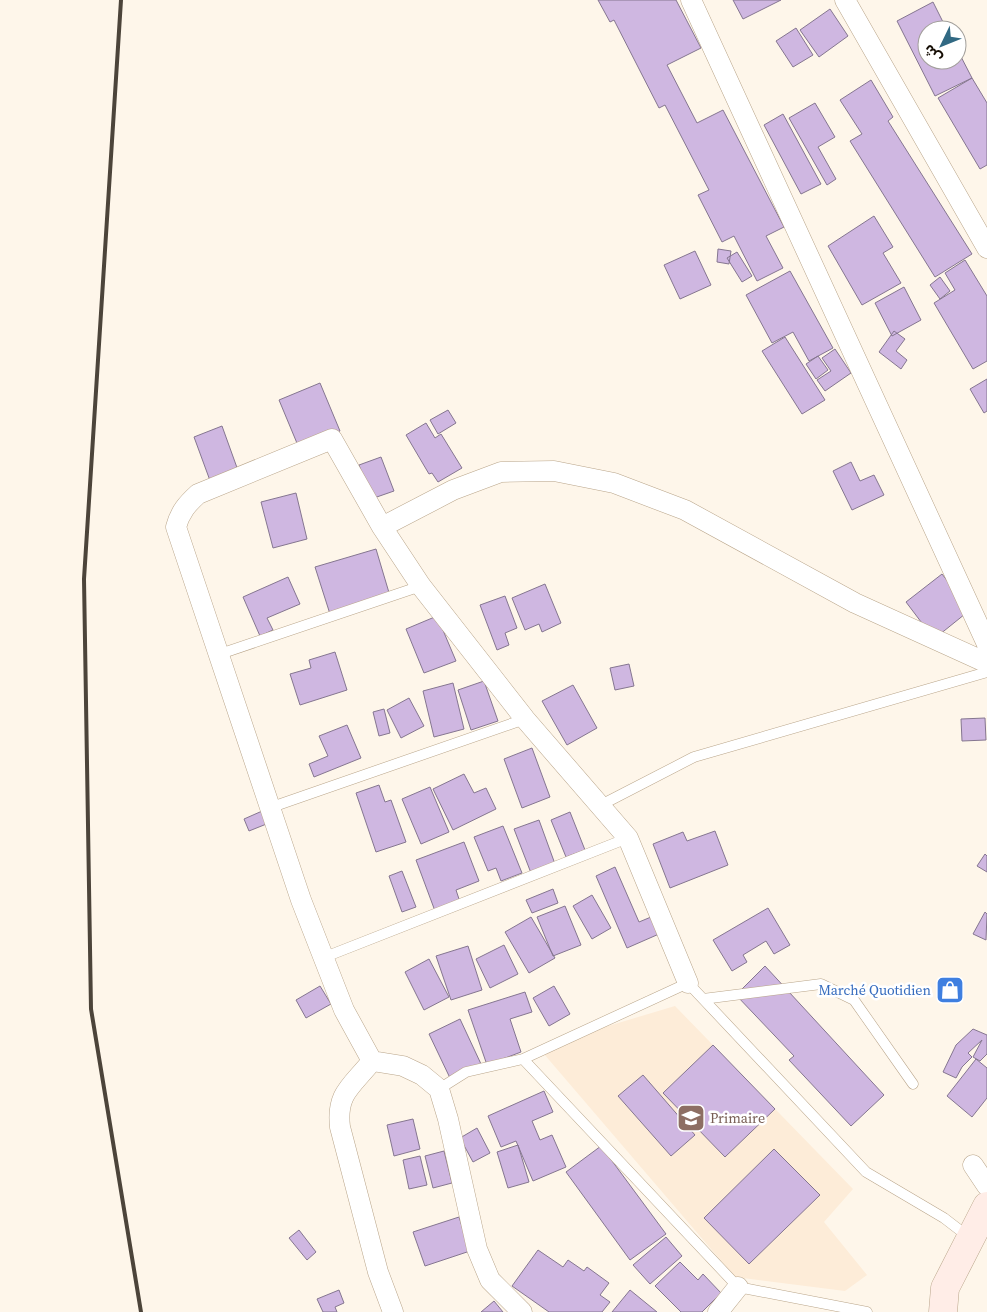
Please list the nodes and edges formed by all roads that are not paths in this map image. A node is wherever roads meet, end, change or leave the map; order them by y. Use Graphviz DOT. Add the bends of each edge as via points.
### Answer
graph roads {
  1 [pos="691,0"];
  2 [pos="845,0"];
  3 [pos="987,248"];
  4 [pos="382,527"];
  5 [pos="422,586"];
  6 [pos="982,650"];
  7 [pos="220,654"];
  8 [pos="987,672"];
  9 [pos="962,678"];
  10 [pos="525,719"];
  11 [pos="601,805"];
  12 [pos="272,807"];
  13 [pos="628,838"];
  14 [pos="325,956"];
  15 [pos="688,983"];
  16 [pos="703,999"];
  17 [pos="523,1059"];
  18 [pos="372,1061"];
  19 [pos="913,1084"];
  20 [pos="439,1089"];
  21 [pos="972,1165"];
  22 [pos="987,1186"];
  23 [pos="987,1206"];
  24 [pos="971,1238"];
  25 [pos="738,1287"];
  26 [pos="393,1312"];
  27 [pos="522,1312"];
  28 [pos="718,1312"];
  29 [pos="867,1312"];
  30 [pos="943,1312"];
  1 -- 6 [label="street"];
  2 -- 3 [label="street"];
  4 -- 5 [label="street"];
  4 -- 6 [label="street" via="453,490 501,472 554,472 614,483 686,510 855,603"];
  4 -- 7 [label="street" via="332,439 198,494 179,515 176,527"];
  5 -- 7 [label="lane"];
  5 -- 10 [label="street"];
  6 -- 9 [label="lane"];
  7 -- 12 [label="street"];
  8 -- 9 [label="lane"];
  9 -- 11 [label="lane" via="694,757"];
  10 -- 11 [label="street"];
  10 -- 12 [label="lane"];
  11 -- 13 [label="street"];
  12 -- 14 [label="street" via="301,900"];
  13 -- 14 [label="lane"];
  13 -- 15 [label="street"];
  14 -- 18 [label="street" via="344,1010"];
  15 -- 16 [label="lane"];
  15 -- 17 [label="lane"];
  16 -- 19 [label="lane" via="820,984 854,1000"];
  16 -- 24 [label="lane" via="866,1172 944,1218"];
  17 -- 20 [label="lane" via="466,1072"];
  17 -- 25 [label="lane"];
  18 -- 20 [label="street" via="403,1066 422,1075"];
  18 -- 26 [label="street" via="344,1094 338,1109 378,1272"];
  20 -- 27 [label="street" via="477,1249 490,1280"];
  21 -- 22 [label="street"];
  23 -- 24 [label="main road"];
  24 -- 30 [label="main road" via="946,1288"];
  25 -- 28 [label="street"];
  25 -- 29 [label="lane"];
}
